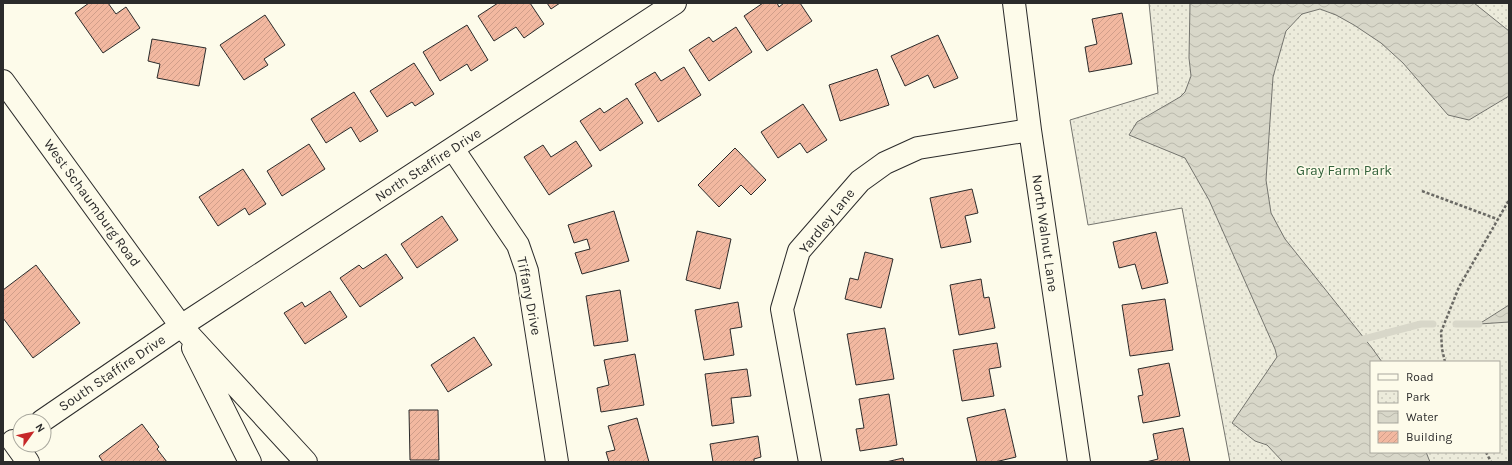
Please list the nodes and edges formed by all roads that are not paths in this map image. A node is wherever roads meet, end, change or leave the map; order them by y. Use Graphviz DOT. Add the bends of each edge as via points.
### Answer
graph roads {
  1 [pos="675,3"];
  2 [pos="1014,3"];
  3 [pos="3,81"];
  4 [pos="1030,130"];
  5 [pos="453,149"];
  6 [pos="181,326"];
  7 [pos="52,414"];
  8 [pos="21,453"];
  9 [pos="28,462"];
  10 [pos="250,462"];
  11 [pos="306,462"];
  12 [pos="557,462"];
  13 [pos="810,462"];
  14 [pos="1079,462"];
  1 -- 5 [label="street, North Staffire Drive"];
  2 -- 4 [label="street, North Walnut Lane"];
  3 -- 6 [label="street, West Schaumburg Road"];
  4 -- 13 [label="street, Yardley Lane" via="918,148 885,163 860,181 799,251 782,310"];
  4 -- 14 [label="street, North Walnut Lane"];
  5 -- 6 [label="street, North Staffire Drive"];
  5 -- 12 [label="street, Tiffany Drive" via="518,245 527,271"];
  6 -- 7 [label="street, South Staffire Drive"];
  6 -- 10 [label="street, West Schaumburg Road"];
  6 -- 11 [label="street, West Schaumburg Road"];
  8 -- 9 [label="street"];
}
